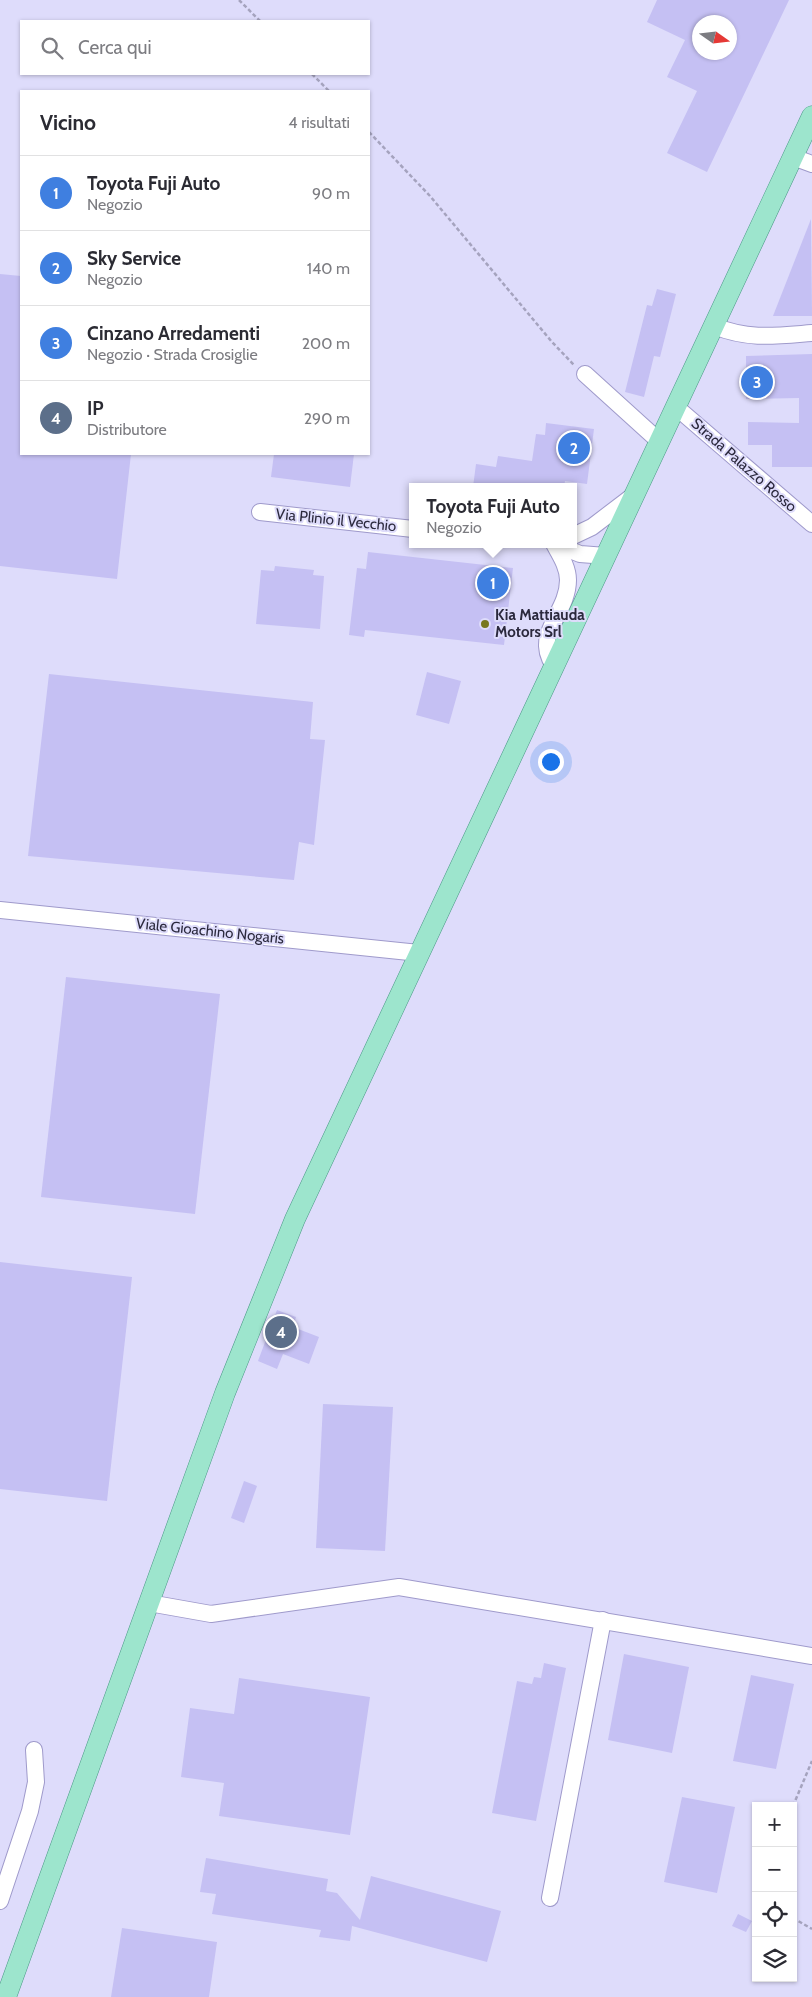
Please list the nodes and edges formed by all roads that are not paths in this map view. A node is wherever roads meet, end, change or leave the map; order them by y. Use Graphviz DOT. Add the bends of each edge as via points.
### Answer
graph roads {
  1 [pos="812,116"];
  2 [pos="793,157"];
  3 [pos="812,164"];
  4 [pos="714,326"];
  5 [pos="812,333"];
  6 [pos="585,374"];
  7 [pos="676,406"];
  8 [pos="660,442"];
  9 [pos="634,495"];
  10 [pos="260,512"];
  11 [pos="812,524"];
  12 [pos="409,528"];
  13 [pos="577,534"];
  14 [pos="577,543"];
  15 [pos="556,548"];
  16 [pos="564,548"];
  17 [pos="606,556"];
  18 [pos="554,666"];
  19 [pos="0,910"];
  20 [pos="419,952"];
  21 [pos="149,1603"];
  22 [pos="603,1620"];
  23 [pos="812,1656"];
  24 [pos="34,1750"];
  25 [pos="550,1898"];
  26 [pos="0,1901"];
  27 [pos="6,1997"];
  1 -- 2 [label="main road"];
  2 -- 3 [label="street"];
  2 -- 4 [label="main road"];
  4 -- 5 [label="street" via="735,334 762,338"];
  4 -- 7 [label="main road"];
  6 -- 8 [label="street"];
  7 -- 8 [label="main road"];
  7 -- 11 [label="street, Strada Palazzo Rosso"];
  8 -- 9 [label="main road"];
  9 -- 13 [label="street" via="592,527"];
  9 -- 17 [label="main road"];
  10 -- 12 [label="street, Via Plinio il Vecchio"];
  14 -- 17 [label="street" via="588,544"];
  15 -- 18 [label="street" via="568,579 560,610 546,641 546,652"];
  16 -- 17 [label="street" via="580,554"];
  17 -- 18 [label="main road"];
  18 -- 20 [label="main road"];
  19 -- 20 [label="street, Viale Gioachino Nogaris"];
  20 -- 21 [label="main road" via="292,1227 225,1393"];
  21 -- 22 [label="street" via="211,1614 399,1587"];
  21 -- 27 [label="main road"];
  22 -- 23 [label="street"];
  22 -- 25 [label="street"];
  24 -- 26 [label="street" via="36,1782 30,1811"];
}
